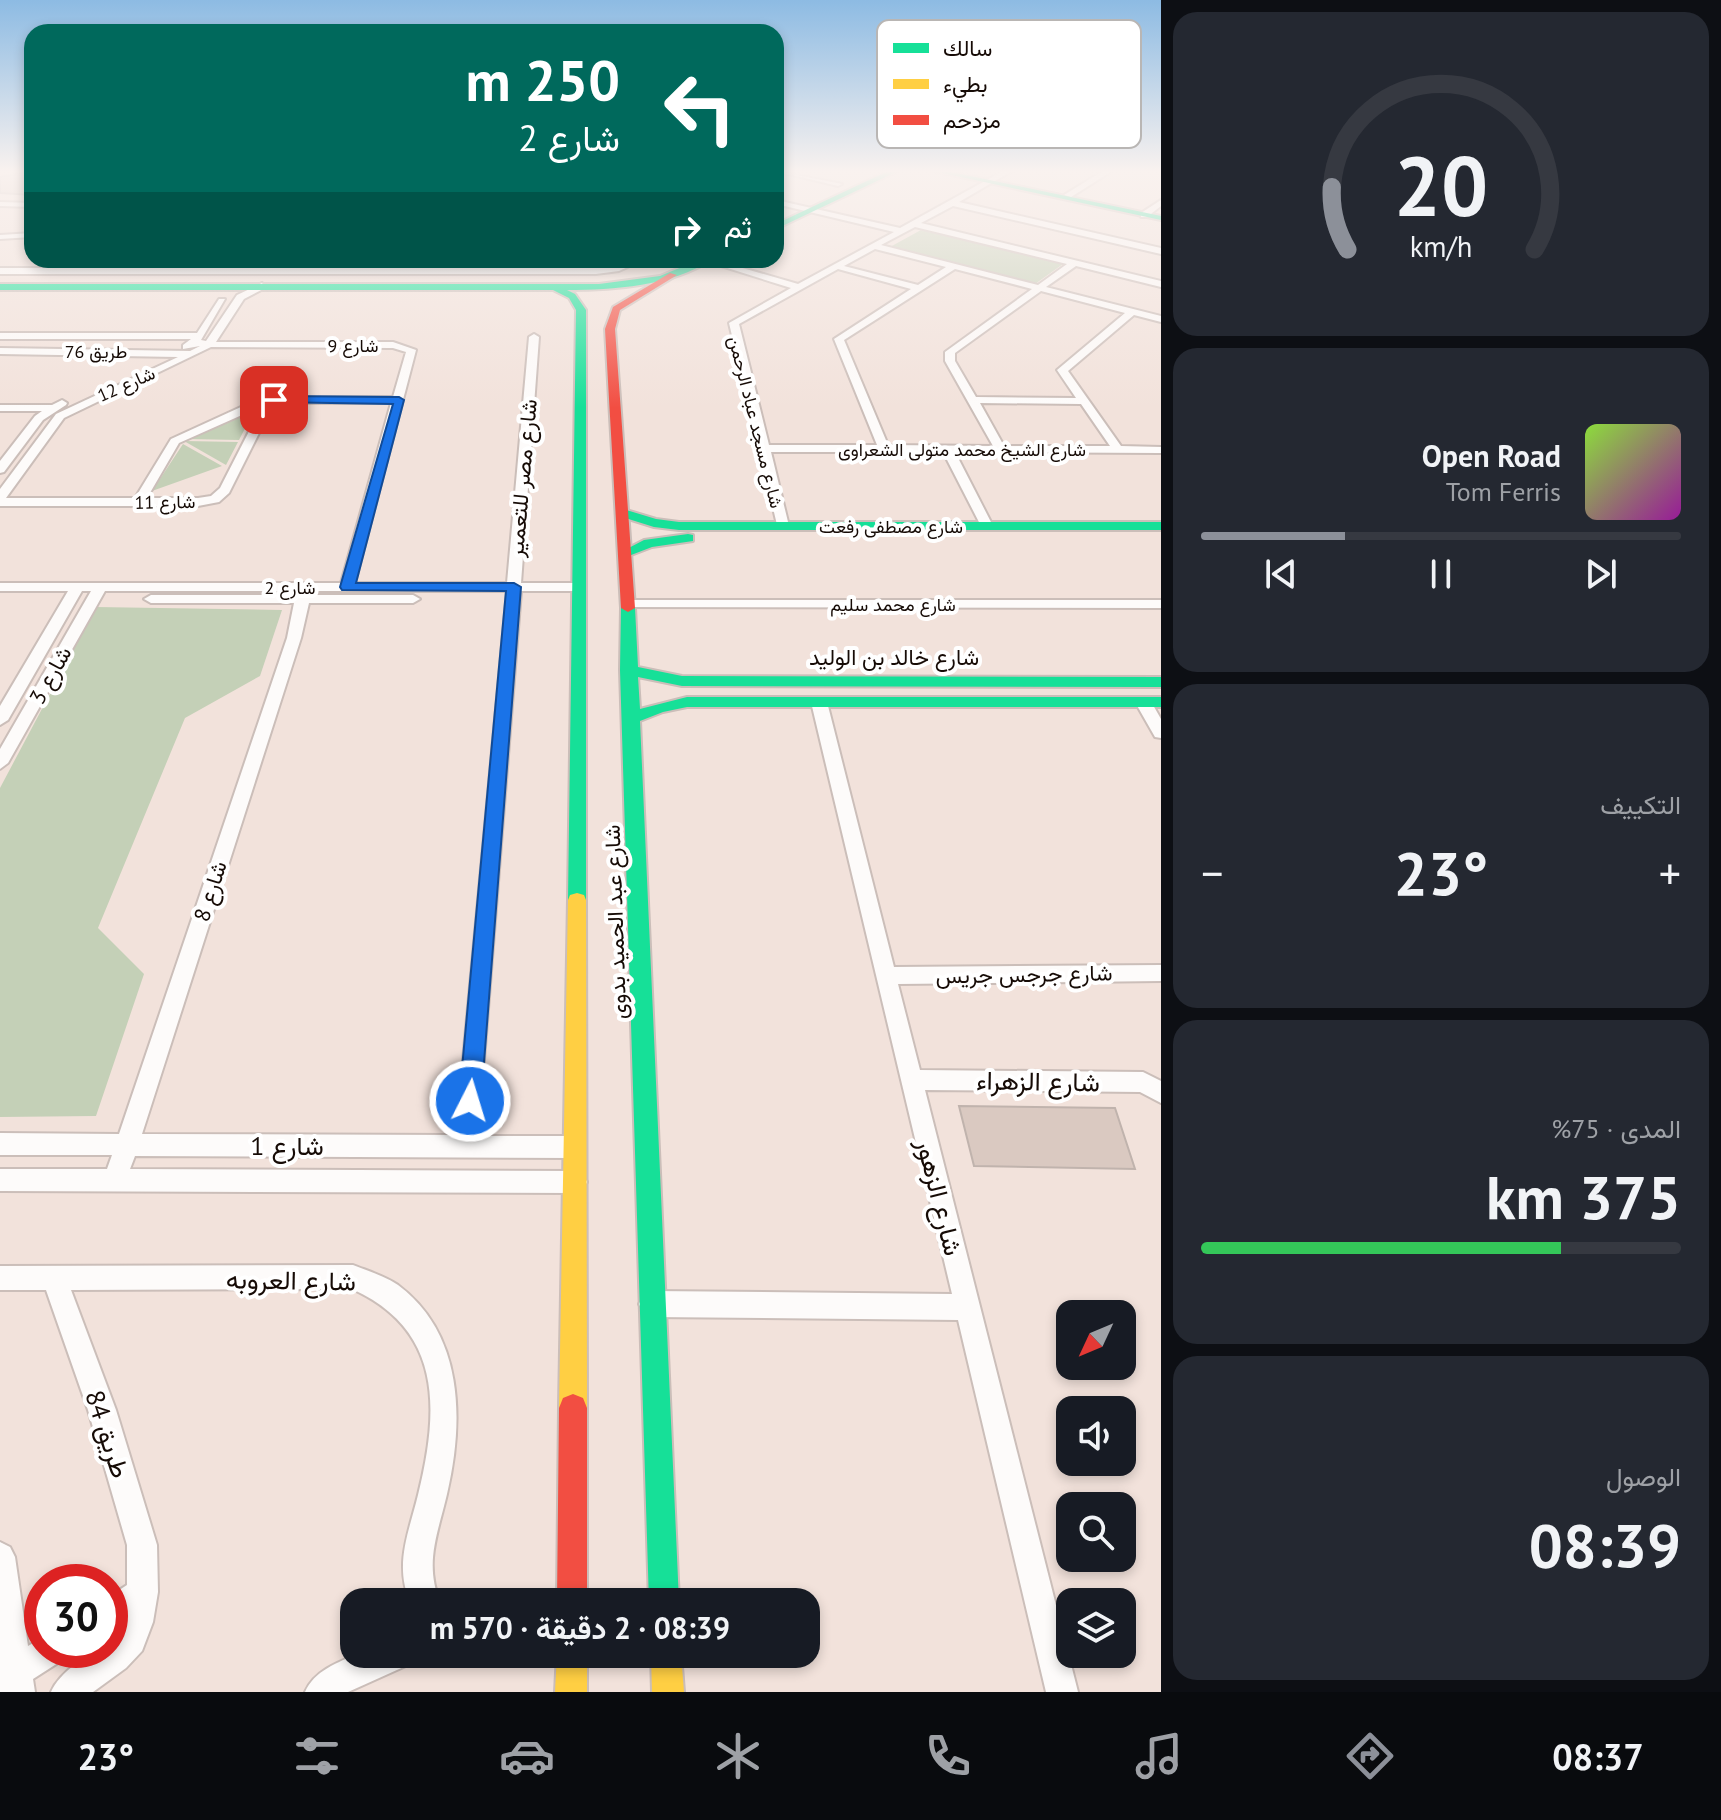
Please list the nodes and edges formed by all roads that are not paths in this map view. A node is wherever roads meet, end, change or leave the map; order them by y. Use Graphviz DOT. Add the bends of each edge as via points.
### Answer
graph roads {
  1 [pos="866,250"];
  2 [pos="890,250"];
  3 [pos="1020,250"];
  4 [pos="1074,263"];
  5 [pos="835,266"];
  6 [pos="954,266"];
  7 [pos="94,268"];
  8 [pos="171,268"];
  9 [pos="338,268"];
  10 [pos="346,268"];
  11 [pos="613,268"];
  12 [pos="673,268"];
  13 [pos="733,268"];
  14 [pos="0,271"];
  15 [pos="339,275"];
  16 [pos="0,280"];
  17 [pos="1161,284"];
  18 [pos="219,286"];
  19 [pos="262,286"];
  20 [pos="0,287"];
  21 [pos="555,287"];
  22 [pos="797,287"];
  23 [pos="918,288"];
  24 [pos="1039,288"];
  25 [pos="579,304"];
  26 [pos="616,309"];
  27 [pos="1132,312"];
  28 [pos="1161,319"];
  29 [pos="0,336"];
  30 [pos="534,337"];
  31 [pos="198,345"];
  32 [pos="0,351"];
  33 [pos="152,357"];
  34 [pos="270,400"];
  35 [pos="399,400"];
  36 [pos="972,400"];
  37 [pos="1083,401"];
  38 [pos="0,408"];
  39 [pos="56,412"];
  40 [pos="0,416"];
  41 [pos="41,416"];
  42 [pos="763,448"];
  43 [pos="884,449"];
  44 [pos="948,450"];
  45 [pos="1001,450"];
  46 [pos="1118,450"];
  47 [pos="1161,450"];
  48 [pos="0,469"];
  49 [pos="0,500"];
  50 [pos="139,502"];
  51 [pos="623,513"];
  52 [pos="783,526"];
  53 [pos="987,526"];
  54 [pos="1161,526"];
  55 [pos="669,532"];
  56 [pos="1161,537"];
  57 [pos="626,553"];
  58 [pos="0,587"];
  59 [pos="347,587"];
  60 [pos="73,593"];
  61 [pos="96,593"];
  62 [pos="513,593"];
  63 [pos="579,593"];
  64 [pos="303,594"];
  65 [pos="0,599"];
  66 [pos="626,604"];
  67 [pos="1161,604"];
  68 [pos="628,670"];
  69 [pos="669,679"];
  70 [pos="1161,682"];
  71 [pos="819,702"];
  72 [pos="1152,702"];
  73 [pos="674,704"];
  74 [pos="630,719"];
  75 [pos="0,720"];
  76 [pos="1161,733"];
  77 [pos="0,763"];
  78 [pos="1161,973"];
  79 [pos="886,976"];
  80 [pos="912,1080"];
  81 [pos="1161,1093"];
  82 [pos="0,1144"];
  83 [pos="125,1145"];
  84 [pos="466,1145"];
  85 [pos="575,1147"];
  86 [pos="0,1180"];
  87 [pos="115,1180"];
  88 [pos="575,1182"];
  89 [pos="0,1278"];
  90 [pos="54,1279"];
  91 [pos="652,1304"];
  92 [pos="968,1307"];
  93 [pos="0,1557"];
  94 [pos="419,1588"];
  95 [pos="572,1588"];
  96 [pos="663,1588"];
  97 [pos="143,1592"];
  98 [pos="128,1602"];
  99 [pos="28,1668"];
  100 [pos="362,1668"];
  101 [pos="572,1668"];
  102 [pos="667,1668"];
  103 [pos="11,1682"];
  104 [pos="67,1692"];
  105 [pos="321,1692"];
  106 [pos="571,1692"];
  107 [pos="668,1692"];
  108 [pos="1062,1692"];
  1 -- 5 [label="street, شارع مسجد عباد الرحمن"];
  2 -- 6 [label="street"];
  3 -- 4 [label="street"];
  4 -- 17 [label="street"];
  4 -- 24 [label="street"];
  5 -- 22 [label="street, شارع مسجد عباد الرحمن"];
  5 -- 23 [label="street"];
  6 -- 23 [label="street"];
  6 -- 24 [label="street"];
  7 -- 14 [label="street"];
  8 -- 15 [label="street"];
  9 -- 15 [label="street"];
  10 -- 15 [label="street"];
  11 -- 15 [label="street"];
  12 -- 15 [label="main road" via="612,277"];
  12 -- 21 [label="main road" via="627,285"];
  12 -- 26 [label="main road"];
  13 -- 22 [label="street"];
  15 -- 16 [label="main road"];
  18 -- 19 [label="main road"];
  18 -- 20 [label="main road"];
  18 -- 31 [label="street, شارع 12" via="225,294"];
  19 -- 21 [label="main road"];
  19 -- 31 [label="street, شارع 12" via="239,296"];
  21 -- 25 [label="main road"];
  22 -- 42 [label="street, شارع مسجد عباد الرحمن" via="733,326"];
  23 -- 43 [label="street" via="838,341"];
  24 -- 27 [label="street"];
  24 -- 36 [label="street" via="950,352"];
  25 -- 26 [label="main road" via="597,300"];
  25 -- 63 [label="main road, شارع عبد الحميد بدوى"];
  26 -- 51 [label="main road, شارع عبد الحميد بدوى" via="610,329"];
  27 -- 28 [label="street"];
  27 -- 37 [label="street" via="1063,368"];
  29 -- 31 [label="street"];
  30 -- 62 [label="street, شارع مصر للتعمير"];
  31 -- 33 [label="street, شارع 12"];
  31 -- 35 [label="street, شارع 9" via="403,346 412,354"];
  31 -- 39 [label="street, شارع 12"];
  32 -- 33 [label="street, طريق 76"];
  33 -- 39 [label="street, شارع 12"];
  34 -- 35 [label="street"];
  34 -- 50 [label="street" via="175,441"];
  34 -- 50 [label="street, شارع 11" via="221,495 202,502"];
  35 -- 59 [label="street, شارع 9"];
  36 -- 37 [label="street"];
  36 -- 45 [label="street"];
  37 -- 46 [label="street"];
  38 -- 39 [label="street"];
  39 -- 41 [label="street"];
  39 -- 49 [label="street, شارع 12"];
  40 -- 41 [label="street"];
  41 -- 48 [label="street"];
  42 -- 43 [label="street, شارع الشيخ محمد متولى الشعراوى"];
  42 -- 52 [label="street, شارع مسجد عباد الرحمن"];
  43 -- 44 [label="street, شارع الشيخ محمد متولى الشعراوى"];
  44 -- 45 [label="street, شارع الشيخ محمد متولى الشعراوى"];
  44 -- 53 [label="street"];
  45 -- 46 [label="street, شارع الشيخ محمد متولى الشعراوى"];
  46 -- 47 [label="street, شارع الشيخ محمد متولى الشعراوى"];
  49 -- 50 [label="street, شارع 11"];
  51 -- 55 [label="main road, شارع مصطفى رفعت"];
  51 -- 57 [label="main road, شارع عبد الحميد بدوى"];
  52 -- 53 [label="main road, شارع مصطفى رفعت"];
  52 -- 55 [label="main road, شارع مصطفى رفعت"];
  53 -- 54 [label="main road, شارع مصطفى رفعت"];
  55 -- 56 [label="main road, شارع مصطفى رفعت"];
  55 -- 57 [label="main road, شارع مصطفى رفعت"];
  57 -- 66 [label="main road, شارع عبد الحميد بدوى"];
  58 -- 60 [label="street, شارع 2"];
  59 -- 62 [label="street, شارع 2"];
  59 -- 64 [label="street, شارع 2"];
  60 -- 61 [label="street, شارع 2"];
  60 -- 65 [label="street, شارع 2"];
  60 -- 75 [label="street, شارع 3"];
  61 -- 64 [label="street, شارع 2"];
  61 -- 77 [label="street, شارع 3"];
  62 -- 63 [label="street, شارع 2"];
  62 -- 64 [label="street, شارع 2"];
  62 -- 84 [label="street, شارع مصر للتعمير"];
  63 -- 85 [label="main road, شارع عبد الحميد بدوى"];
  64 -- 83 [label="street, شارع 8" via="294,638"];
  66 -- 67 [label="street, شارع محمد سليم"];
  66 -- 68 [label="main road, شارع عبد الحميد بدوى"];
  68 -- 69 [label="main road, شارع خالد بن الوليد"];
  68 -- 74 [label="main road, شارع عبد الحميد بدوى"];
  69 -- 70 [label="main road, شارع خالد بن الوليد"];
  69 -- 73 [label="main road"];
  71 -- 72 [label="main road, شارع خالد بن الوليد"];
  71 -- 73 [label="main road, شارع خالد بن الوليد"];
  71 -- 79 [label="street, شارع الزهور"];
  72 -- 76 [label="street"];
  73 -- 74 [label="main road, شارع خالد بن الوليد"];
  74 -- 91 [label="main road, شارع عبد الحميد بدوى"];
  78 -- 79 [label="street, شارع جرجس جريس"];
  79 -- 80 [label="street, شارع الزهور"];
  80 -- 81 [label="street, شارع الزهراء" via="1143,1082"];
  80 -- 92 [label="street, شارع الزهور"];
  82 -- 83 [label="street, شارع 1"];
  83 -- 84 [label="street, شارع 1"];
  83 -- 87 [label="street, شارع 8"];
  84 -- 85 [label="street, شارع 1"];
  85 -- 88 [label="main road, شارع عبد الحميد بدوى"];
  86 -- 87 [label="street, شارع 1"];
  87 -- 88 [label="street, شارع 1"];
  88 -- 95 [label="main road, شارع عبد الحميد بدوى"];
  89 -- 90 [label="street, شارع العروبه"];
  90 -- 94 [label="street, شارع العروبه" via="353,1277 398,1297 429,1337 442,1393 440,1462 414,1564"];
  90 -- 97 [label="street, طريق 84" via="131,1505 142,1545"];
  91 -- 92 [label="street"];
  91 -- 96 [label="main road, شارع عبد الحميد بدوى"];
  92 -- 108 [label="street, شارع الزهور"];
  93 -- 103 [label="street"];
  97 -- 98 [label="street"];
  97 -- 104 [label="street, طريق 84" via="131,1640"];
  99 -- 103 [label="street"];
  100 -- 105 [label="street"];
  101 -- 106 [label="main road"];
  102 -- 107 [label="main road"];
}
